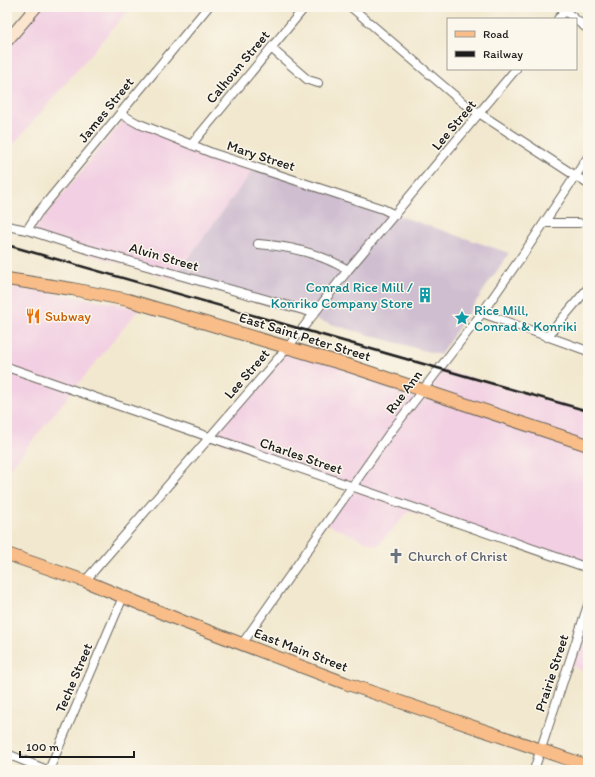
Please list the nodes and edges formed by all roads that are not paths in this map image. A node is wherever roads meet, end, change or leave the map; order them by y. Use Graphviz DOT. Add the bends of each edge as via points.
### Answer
graph roads {
  1 [pos="36,7"];
  2 [pos="208,7"];
  3 [pos="305,7"];
  4 [pos="351,7"];
  5 [pos="564,8"];
  6 [pos="559,18"];
  7 [pos="575,18"];
  8 [pos="577,20"];
  9 [pos="588,29"];
  10 [pos="7,41"];
  11 [pos="271,48"];
  12 [pos="515,70"];
  13 [pos="318,83"];
  14 [pos="121,114"];
  15 [pos="479,114"];
  16 [pos="192,144"];
  17 [pos="588,157"];
  18 [pos="576,174"];
  19 [pos="588,184"];
  20 [pos="395,215"];
  21 [pos="544,223"];
  22 [pos="579,224"];
  23 [pos="7,226"];
  24 [pos="27,230"];
  25 [pos="258,244"];
  26 [pos="348,270"];
  27 [pos="7,279"];
  28 [pos="588,288"];
  29 [pos="314,313"];
  30 [pos="482,313"];
  31 [pos="547,337"];
  32 [pos="288,347"];
  33 [pos="588,351"];
  34 [pos="7,367"];
  35 [pos="422,388"];
  36 [pos="209,438"];
  37 [pos="588,445"];
  38 [pos="352,487"];
  39 [pos="7,554"];
  40 [pos="588,568"];
  41 [pos="85,581"];
  42 [pos="123,597"];
  43 [pos="588,605"];
  44 [pos="242,644"];
  45 [pos="540,750"];
  46 [pos="7,754"];
  47 [pos="588,766"];
  48 [pos="48,770"];
  49 [pos="534,770"];
  1 -- 10 [label="main road"];
  2 -- 14 [label="street, James Street"];
  3 -- 11 [label="street, Calhoun Street"];
  4 -- 15 [label="street"];
  5 -- 6 [label="street"];
  5 -- 7 [label="street"];
  8 -- 9 [label="street"];
  11 -- 13 [label="street" via="308,80"];
  11 -- 16 [label="street, Calhoun Street"];
  12 -- 15 [label="street, Lee Street"];
  14 -- 16 [label="street, Mary Street" via="136,123"];
  14 -- 24 [label="street, James Street" via="38,213"];
  15 -- 18 [label="street" via="565,171"];
  15 -- 20 [label="street, Lee Street"];
  16 -- 20 [label="street, Mary Street" via="212,154"];
  17 -- 18 [label="street, Rue Ann"];
  18 -- 19 [label="street"];
  18 -- 21 [label="street, Rue Ann"];
  20 -- 26 [label="street, Lee Street"];
  21 -- 22 [label="street"];
  21 -- 30 [label="street, Rue Ann"];
  23 -- 24 [label="street, Alvin Street"];
  24 -- 29 [label="street, Alvin Street"];
  25 -- 26 [label="street" via="278,245 306,252 333,261"];
  26 -- 29 [label="street, Lee Street"];
  27 -- 32 [label="main road, East Saint Peter Street" via="128,300"];
  28 -- 31 [label="street"];
  29 -- 32 [label="street, Lee Street"];
  30 -- 31 [label="street"];
  30 -- 35 [label="street, Rue Ann"];
  31 -- 33 [label="street"];
  32 -- 35 [label="main road, East Saint Peter Street"];
  32 -- 36 [label="street, Lee Street"];
  34 -- 36 [label="street, Charles Street"];
  35 -- 37 [label="main road, East Saint Peter Street"];
  35 -- 38 [label="street, Rue Ann"];
  36 -- 38 [label="street, Charles Street"];
  36 -- 41 [label="street, Lee Street"];
  38 -- 40 [label="street, Charles Street"];
  38 -- 44 [label="street, Rue Ann"];
  39 -- 41 [label="main road, East Main Street"];
  41 -- 42 [label="main road, East Main Street"];
  42 -- 44 [label="main road, East Main Street"];
  42 -- 48 [label="street, Teche Street"];
  43 -- 45 [label="street, Prairie Street"];
  44 -- 45 [label="main road, East Main Street" via="345,683"];
  45 -- 47 [label="main road, East Main Street"];
  45 -- 49 [label="street, Prairie Street"];
  46 -- 48 [label="street"];
}
